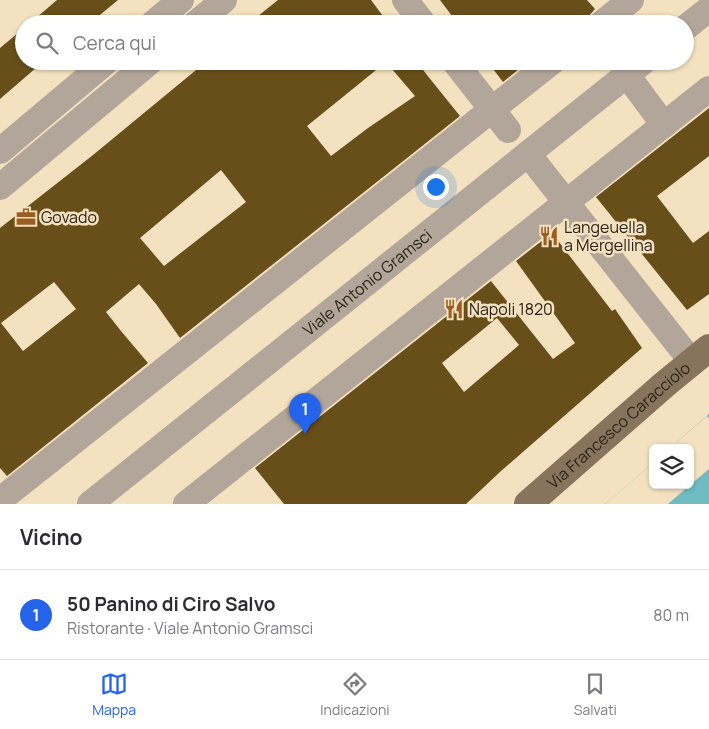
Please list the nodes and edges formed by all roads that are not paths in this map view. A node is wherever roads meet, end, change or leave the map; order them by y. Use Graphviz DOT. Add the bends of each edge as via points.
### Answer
graph roads {
  1 [pos="181,0"];
  2 [pos="224,0"];
  3 [pos="405,0"];
  4 [pos="631,0"];
  5 [pos="709,9"];
  6 [pos="163,15"];
  7 [pos="206,15"];
  8 [pos="417,15"];
  9 [pos="612,15"];
  10 [pos="694,21"];
  11 [pos="96,70"];
  12 [pos="139,70"];
  13 [pos="461,70"];
  14 [pos="542,70"];
  15 [pos="633,70"];
  16 [pos="636,70"];
  17 [pos="709,89"];
  18 [pos="492,110"];
  19 [pos="664,124"];
  20 [pos="508,130"];
  21 [pos="0,151"];
  22 [pos="528,154"];
  23 [pos="0,187"];
  24 [pos="566,202"];
  25 [pos="700,355"];
  26 [pos="0,500"];
  27 [pos="90,504"];
  28 [pos="186,504"];
  29 [pos="528,504"];
  1 -- 6 [label="street"];
  2 -- 7 [label="street"];
  3 -- 8 [label="street"];
  4 -- 9 [label="street"];
  5 -- 10 [label="street"];
  11 -- 21 [label="street"];
  12 -- 23 [label="street"];
  13 -- 18 [label="street"];
  14 -- 18 [label="street"];
  15 -- 22 [label="street, Viale Antonio Gramsci"];
  16 -- 19 [label="street"];
  17 -- 19 [label="street"];
  18 -- 20 [label="street"];
  18 -- 26 [label="street"];
  19 -- 24 [label="street"];
  22 -- 24 [label="street"];
  22 -- 27 [label="street, Viale Antonio Gramsci"];
  24 -- 25 [label="street"];
  24 -- 28 [label="street"];
  25 -- 29 [label="main road, Via Francesco Caracciolo"];
}
